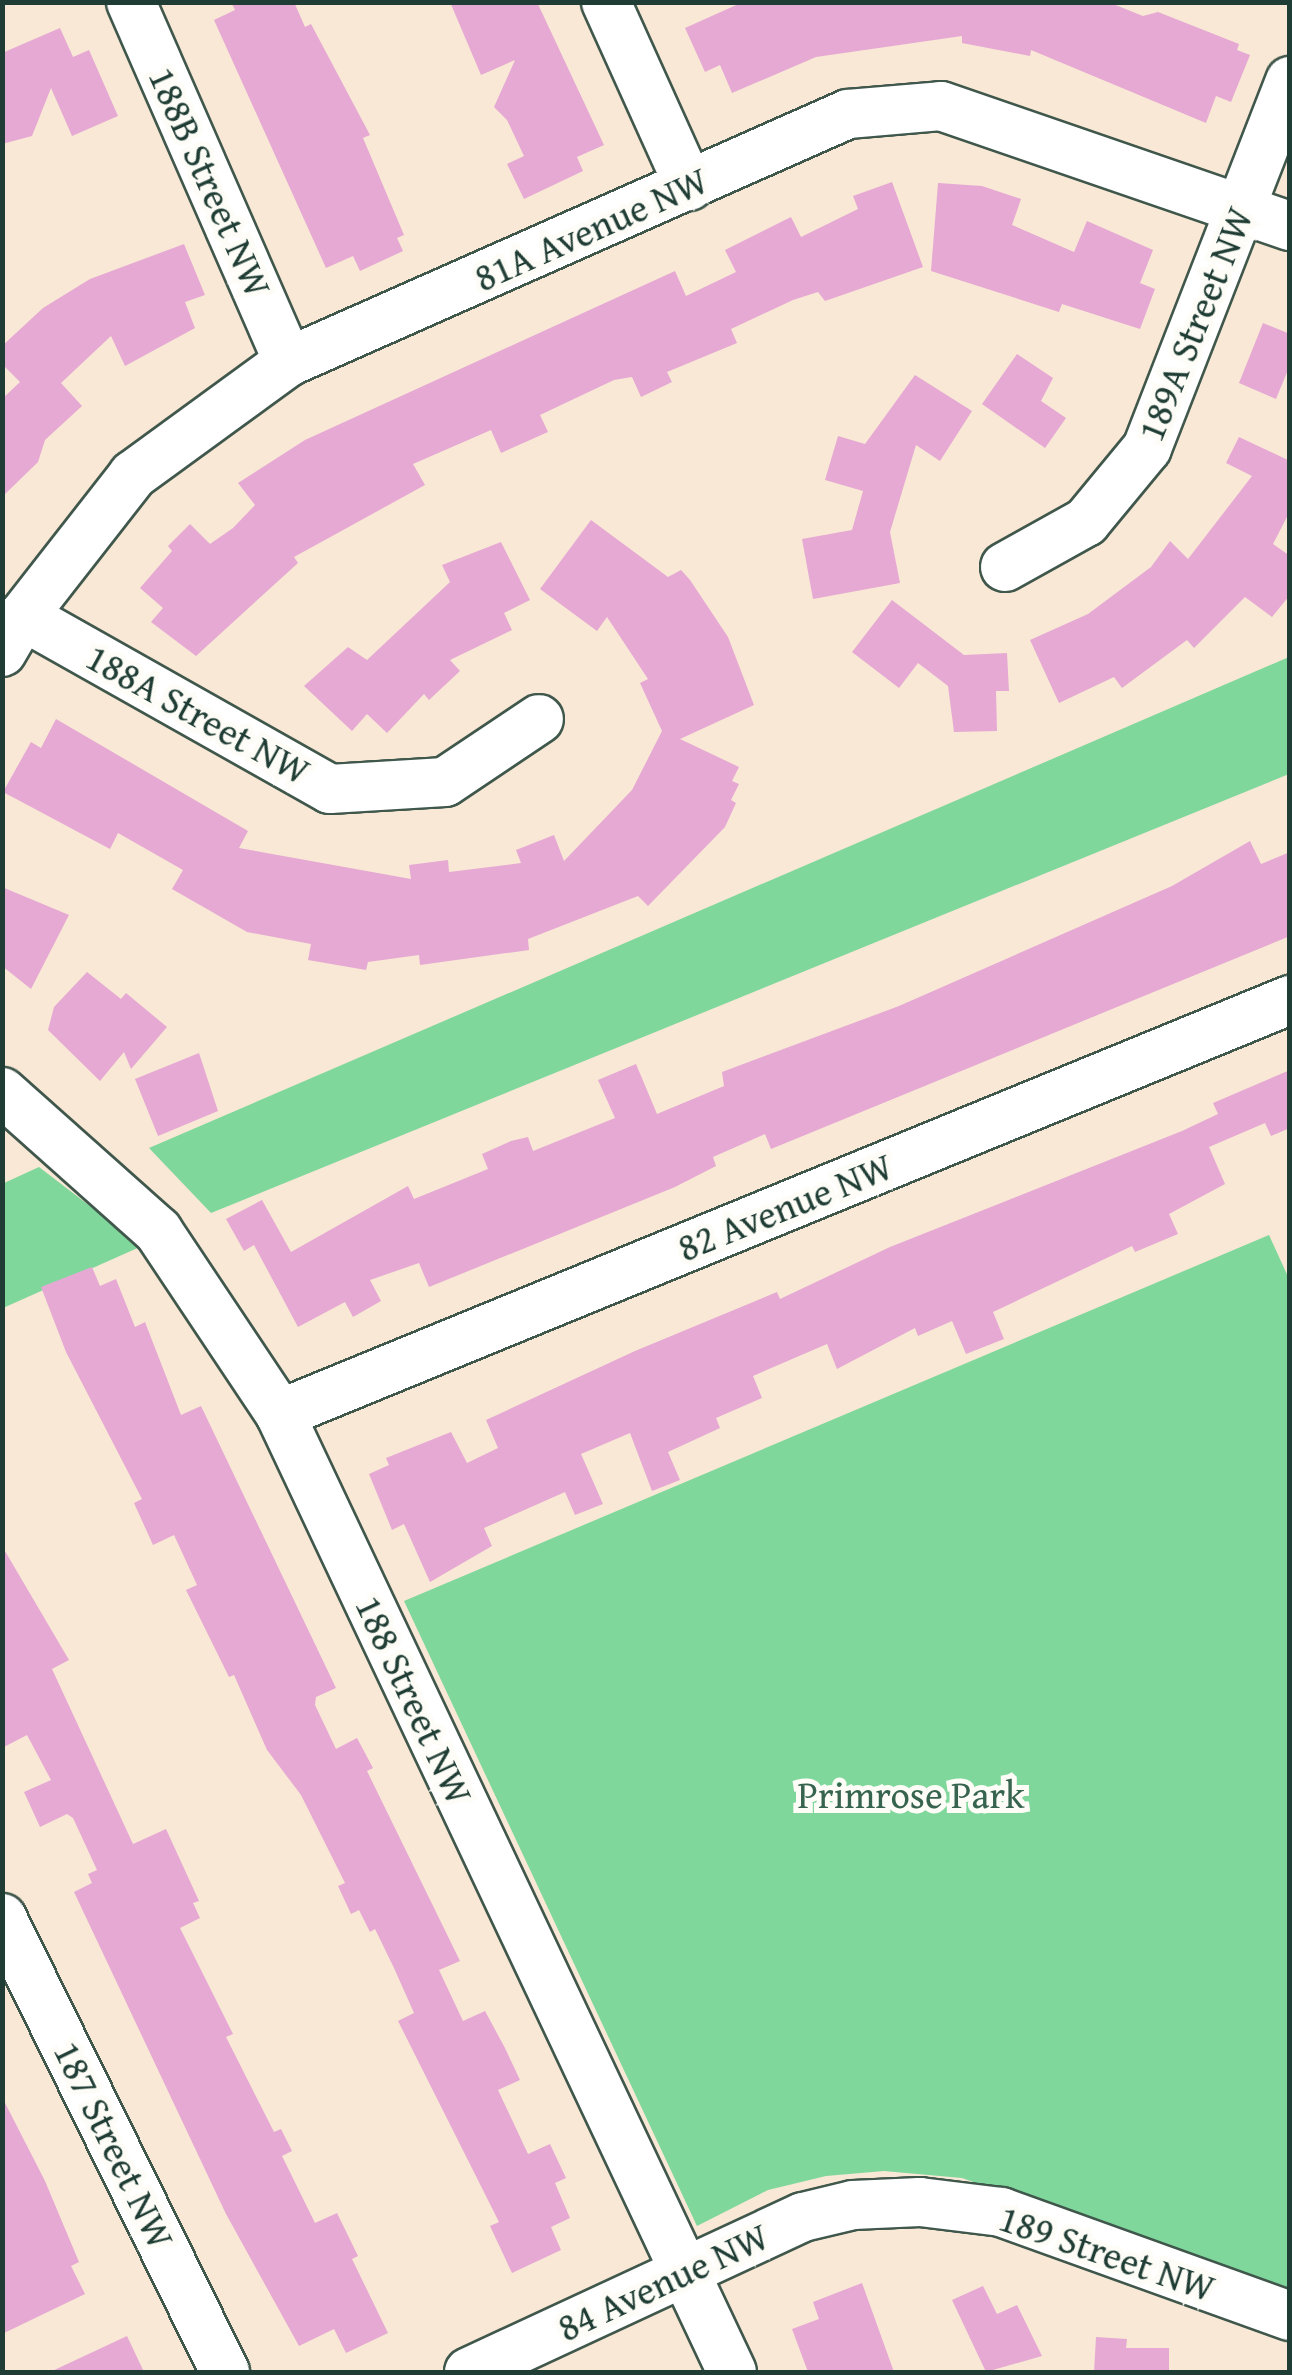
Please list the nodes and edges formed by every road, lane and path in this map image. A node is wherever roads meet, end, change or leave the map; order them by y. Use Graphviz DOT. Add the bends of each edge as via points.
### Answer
graph roads {
  1 [pos="131,2"];
  2 [pos="606,2"];
  3 [pos="1290,81"];
  4 [pos="689,186"];
  5 [pos="1244,206"];
  6 [pos="1290,226"];
  7 [pos="288,362"];
  8 [pos="1005,566"];
  9 [pos="13,634"];
  10 [pos="539,720"];
  11 [pos="1290,1000"];
  12 [pos="2,1092"];
  13 [pos="280,1414"];
  14 [pos="2,1918"];
  15 [pos="803,2216"];
  16 [pos="684,2272"];
  17 [pos="1290,2316"];
  18 [pos="225,2372"];
  19 [pos="469,2372"];
  20 [pos="732,2372"];
  1 -- 7 [label="street, 188B Street NW"];
  2 -- 4 [label="street"];
  3 -- 5 [label="street, 189A Street NW"];
  4 -- 5 [label="street, 81A Avenue NW" via="848,114 941,106"];
  4 -- 7 [label="street, 81A Avenue NW"];
  5 -- 6 [label="street, 81A Avenue NW"];
  5 -- 8 [label="street, 189A Street NW" via="1147,448 1086,522"];
  7 -- 9 [label="street, 81A Avenue NW" via="133,475"];
  9 -- 10 [label="street, 188A Street NW" via="330,789 446,782"];
  11 -- 13 [label="street, 82 Avenue NW"];
  12 -- 13 [label="street, 188 Street NW" via="158,1231"];
  13 -- 16 [label="street, 188 Street NW"];
  14 -- 18 [label="street, 187 Street NW"];
  15 -- 16 [label="street, 84 Avenue NW"];
  15 -- 17 [label="street, 189 Street NW" via="853,2204 920,2202 1001,2212"];
  16 -- 19 [label="street, 84 Avenue NW"];
  16 -- 20 [label="street, 188 Street NW"];
}
